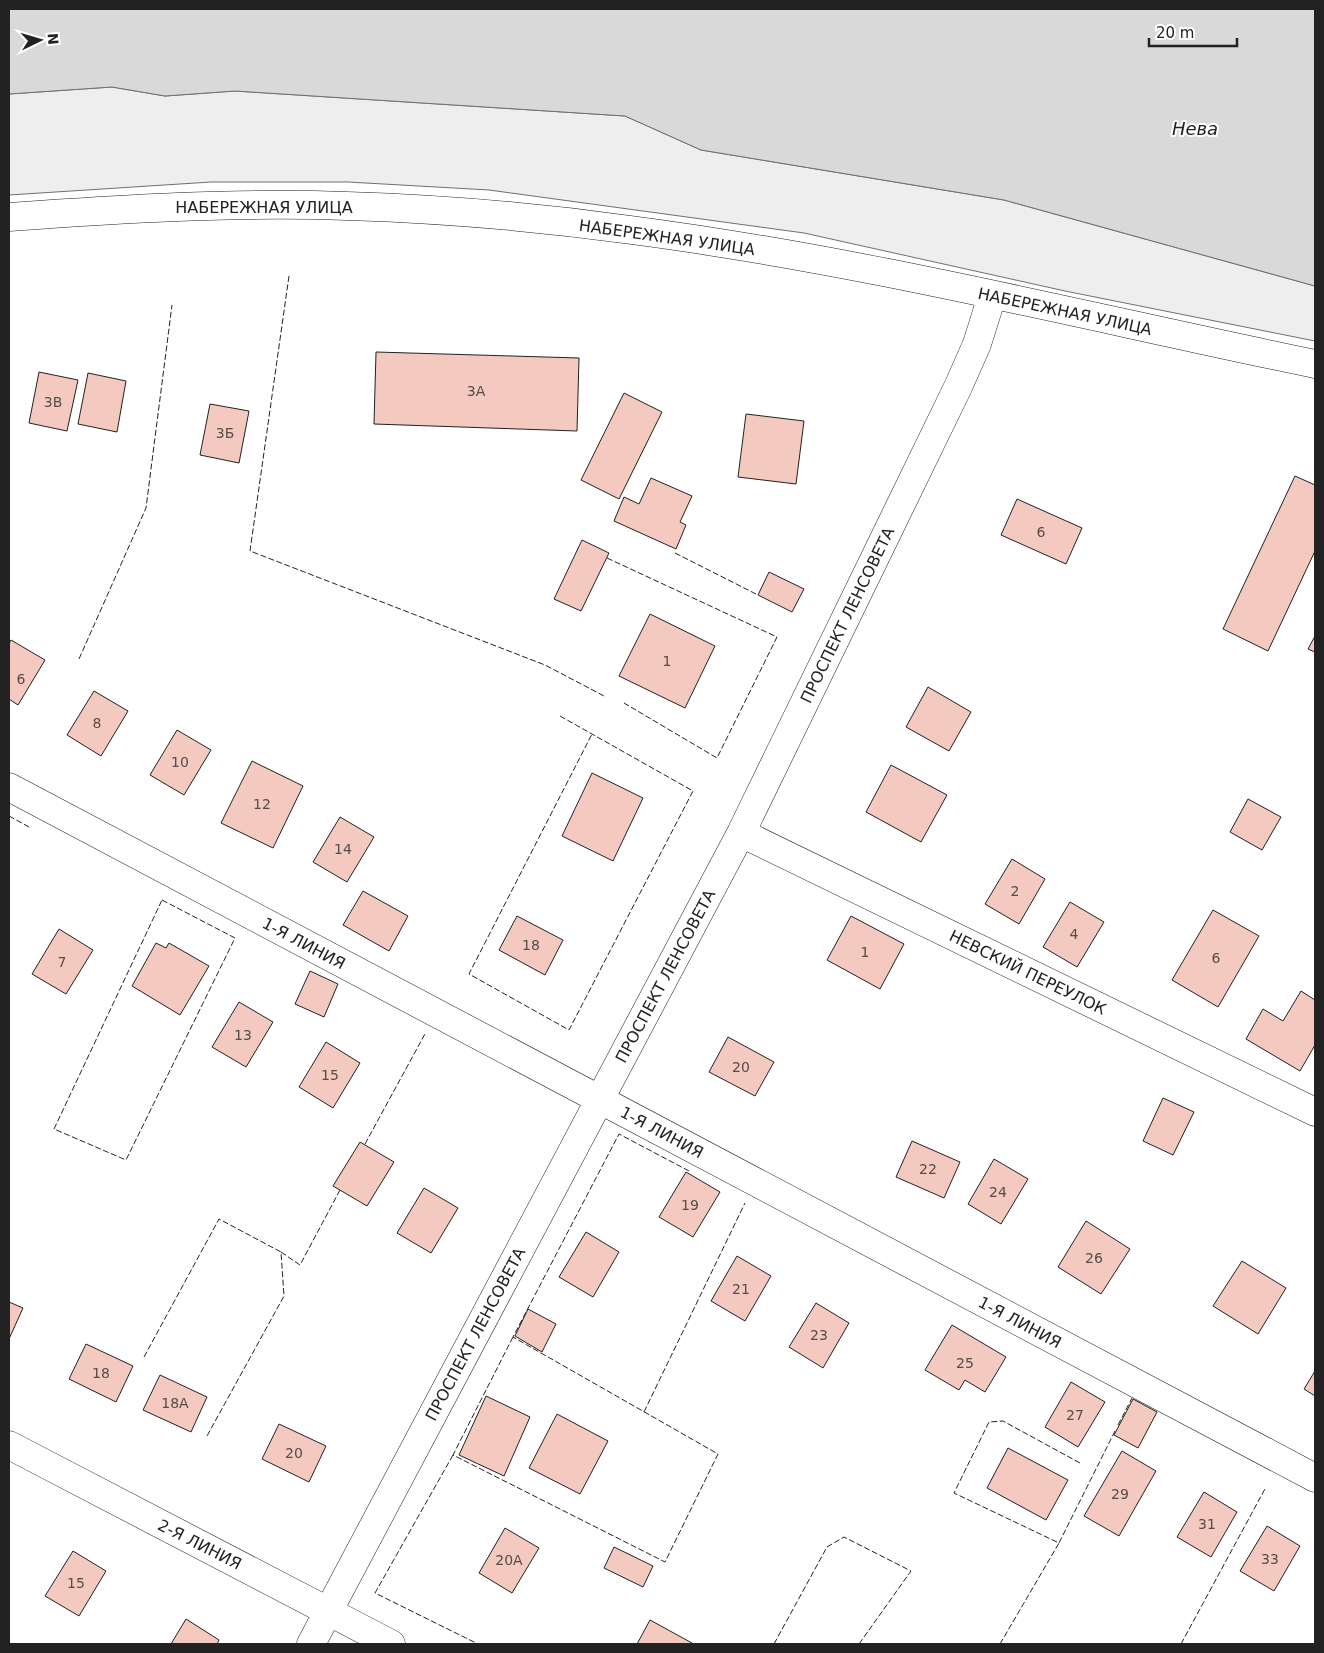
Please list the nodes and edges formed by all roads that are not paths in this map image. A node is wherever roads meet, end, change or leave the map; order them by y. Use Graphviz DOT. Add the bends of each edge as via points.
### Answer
graph roads {
  1 [pos="9,217"];
  2 [pos="992,296"];
  3 [pos="1315,364"];
  4 [pos="9,787"];
  5 [pos="741,833"];
  6 [pos="600,1100"];
  7 [pos="1315,1112"];
  8 [pos="9,1445"];
  9 [pos="1315,1478"];
  10 [pos="328,1612"];
  11 [pos="311,1644"];
  12 [pos="392,1644"];
  1 -- 2 [label="street, НАБЕРЕЖНАЯ УЛИЦА" via="210,206 346,206 488,215 630,230 800,255"];
  2 -- 3 [label="street, НАБЕРЕЖНАЯ УЛИЦА"];
  2 -- 5 [label="street, ПРОСПЕКТ ЛЕНСОВЕТА" via="983,328 958,387"];
  4 -- 6 [label="street, 1-Я ЛИНИЯ"];
  5 -- 6 [label="street, ПРОСПЕКТ ЛЕНСОВЕТА"];
  5 -- 7 [label="street, НЕВСКИЙ ПЕРЕУЛОК"];
  6 -- 9 [label="street, 1-Я ЛИНИЯ"];
  6 -- 10 [label="street, ПРОСПЕКТ ЛЕНСОВЕТА"];
  8 -- 10 [label="street, 2-Я ЛИНИЯ"];
  10 -- 11 [label="street, ПРОСПЕКТ ЛЕНСОВЕТА"];
  10 -- 12 [label="street, 2-Я ЛИНИЯ"];
}
